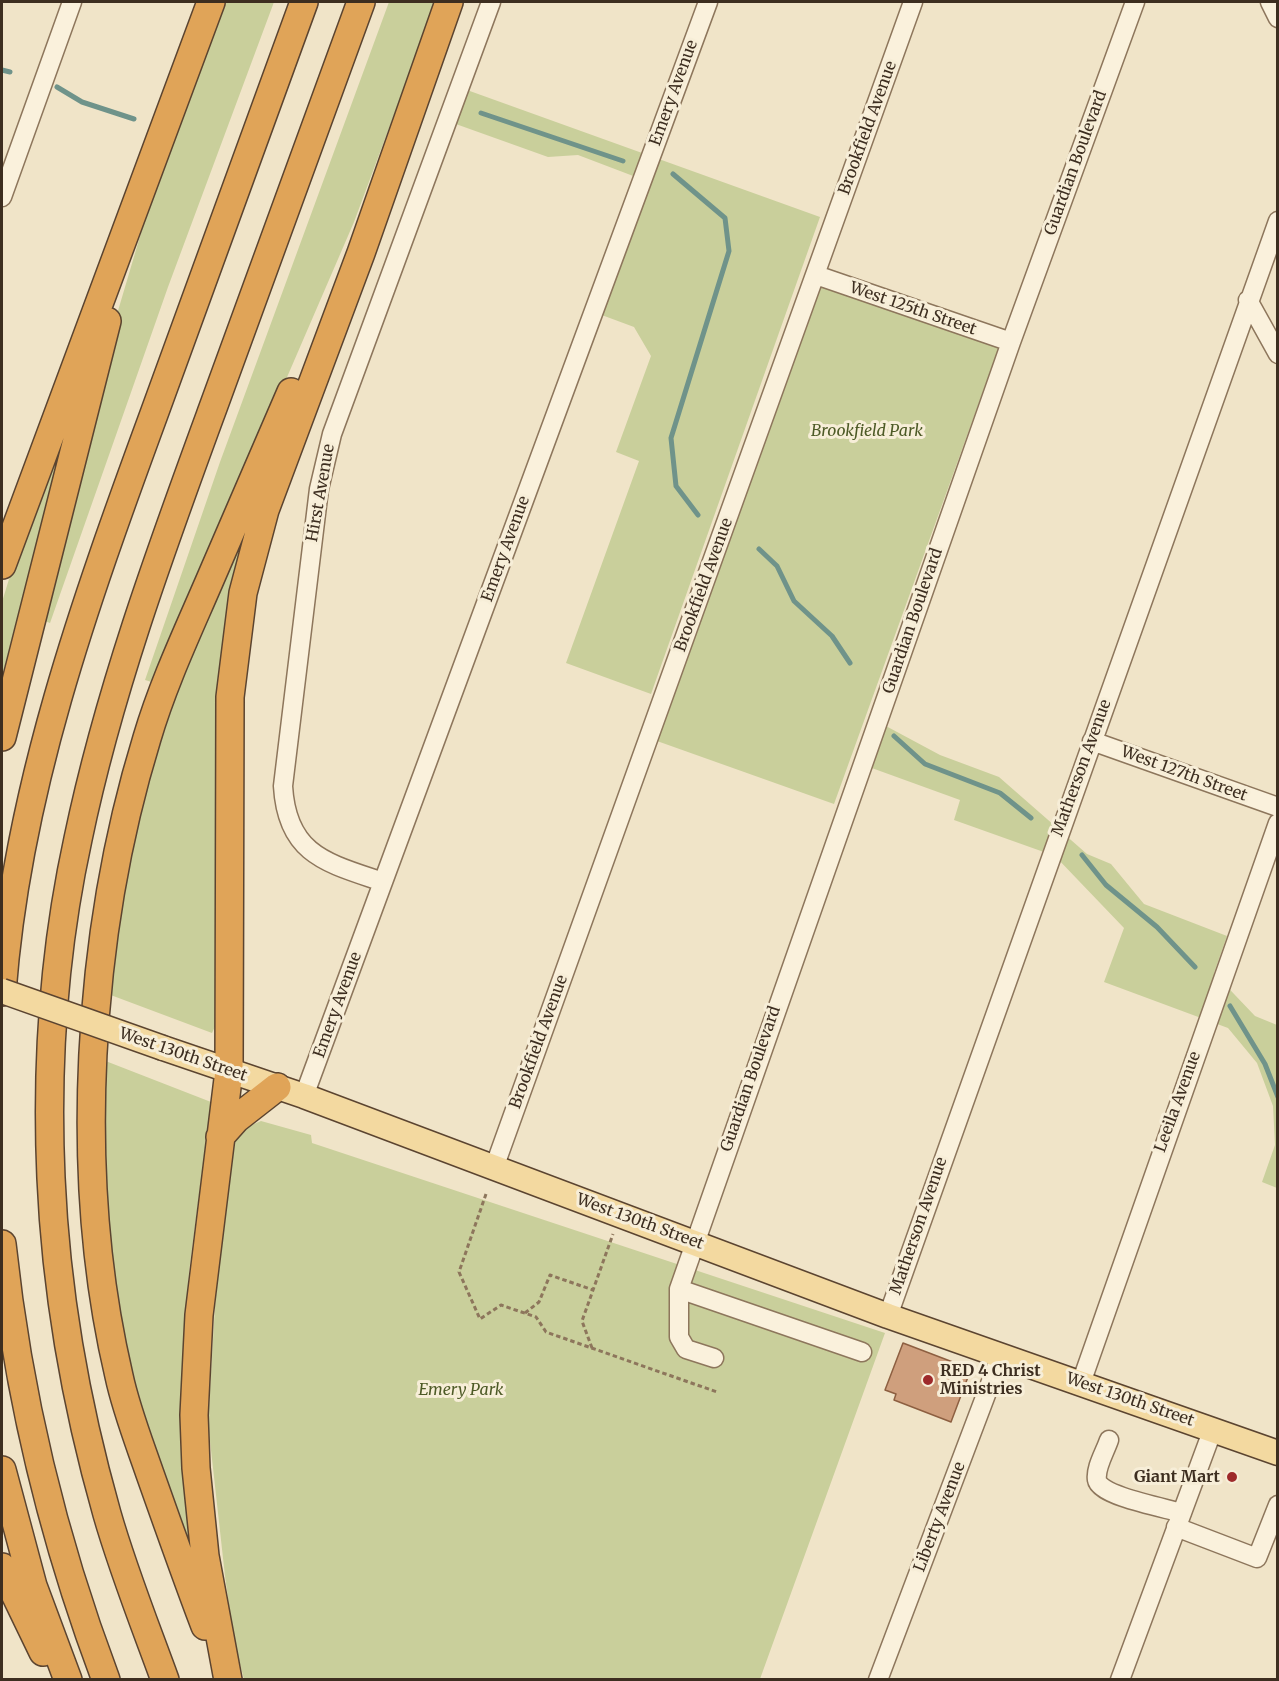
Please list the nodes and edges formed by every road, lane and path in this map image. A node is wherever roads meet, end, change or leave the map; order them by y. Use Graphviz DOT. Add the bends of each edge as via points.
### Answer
graph roads {
  1 [pos="72,2"];
  2 [pos="211,2"];
  3 [pos="304,2"];
  4 [pos="361,2"];
  5 [pos="449,2"];
  6 [pos="491,2"];
  7 [pos="708,2"];
  8 [pos="913,2"];
  9 [pos="1135,2"];
  10 [pos="1270,2"];
  11 [pos="1278,18"];
  12 [pos="400,137"];
  13 [pos="2,197"];
  14 [pos="132,218"];
  15 [pos="1278,220"];
  16 [pos="816,275"];
  17 [pos="1248,300"];
  18 [pos="1011,342"];
  19 [pos="1278,354"];
  20 [pos="2,565"];
  21 [pos="2,736"];
  22 [pos="1092,741"];
  23 [pos="1278,807"];
  24 [pos="1278,823"];
  25 [pos="383,882"];
  26 [pos="2,992"];
  27 [pos="229,1071"];
  28 [pos="277,1087"];
  29 [pos="304,1096"];
  30 [pos="220,1137"];
  31 [pos="494,1168"];
  32 [pos="486,1194"];
  33 [pos="613,1234"];
  34 [pos="694,1241"];
  35 [pos="2,1244"];
  36 [pos="679,1289"];
  37 [pos="593,1290"];
  38 [pos="525,1313"];
  39 [pos="888,1316"];
  40 [pos="592,1348"];
  41 [pos="862,1352"];
  42 [pos="1001,1355"];
  43 [pos="714,1358"];
  44 [pos="1081,1383"];
  45 [pos="717,1392"];
  46 [pos="1213,1429"];
  47 [pos="1109,1440"];
  48 [pos="1278,1452"];
  49 [pos="2,1470"];
  50 [pos="1278,1505"];
  51 [pos="1179,1520"];
  52 [pos="2,1567"];
  53 [pos="58,1680"];
  54 [pos="68,1680"];
  55 [pos="106,1680"];
  56 [pos="165,1680"];
  57 [pos="227,1680"];
  58 [pos="878,1680"];
  59 [pos="1120,1680"];
  1 -- 13 [label="street"];
  2 -- 14 [label="highway"];
  3 -- 26 [label="highway" via="74,643 48,729 16,868"];
  4 -- 56 [label="highway" via="128,650 79,832 58,967 51,1056 51,1179 66,1330 79,1402 108,1518"];
  5 -- 12 [label="highway"];
  6 -- 25 [label="street, Hirst Avenue" via="332,434 317,501 283,786 284,806 293,830 324,862"];
  7 -- 25 [label="street, Emery Avenue"];
  8 -- 16 [label="street, Brookfield Avenue"];
  9 -- 18 [label="street, Guardian Boulevard"];
  10 -- 11 [label="street"];
  12 -- 27 [label="highway" via="265,510 243,593 230,698"];
  12 -- 57 [label="highway" via="166,684 147,736 119,843 103,944 93,1122 95,1200 107,1315 119,1380 136,1434"];
  14 -- 20 [label="highway" via="106,278"];
  14 -- 21 [label="highway"];
  15 -- 17 [label="street, Matherson Avenue"];
  16 -- 18 [label="street, West 125th Street"];
  16 -- 31 [label="street, Brookfield Avenue"];
  17 -- 19 [label="street"];
  17 -- 22 [label="street, Matherson Avenue"];
  18 -- 34 [label="street, Guardian Boulevard"];
  22 -- 23 [label="street, West 127th Street"];
  22 -- 39 [label="street, Matherson Avenue"];
  24 -- 44 [label="street, Leeila Avenue"];
  25 -- 29 [label="street, Emery Avenue"];
  26 -- 27 [label="main road, West 130th Street, bridge"];
  27 -- 28 [label="main road, West 130th Street"];
  27 -- 30 [label="highway"];
  28 -- 29 [label="main road, West 130th Street"];
  28 -- 30 [label="highway"];
  29 -- 31 [label="main road, West 130th Street"];
  30 -- 57 [label="highway" via="199,1315 194,1415 206,1556"];
  31 -- 34 [label="main road, West 130th Street"];
  32 -- 38 [label="path" via="459,1272 480,1319 501,1305"];
  33 -- 37 [label="path"];
  34 -- 36 [label="street, Guardian Boulevard"];
  34 -- 39 [label="main road, West 130th Street"];
  35 -- 55 [label="highway" via="16,1359 34,1448 60,1542"];
  36 -- 41 [label="street"];
  36 -- 43 [label="street, Guardian Boulevard" via="679,1337 686,1349"];
  37 -- 38 [label="path" via="550,1275 539,1302"];
  37 -- 40 [label="path" via="582,1321"];
  38 -- 40 [label="path" via="536,1317 546,1332"];
  39 -- 42 [label="main road, West 130th Street"];
  40 -- 45 [label="path"];
  42 -- 44 [label="main road, West 130th Street"];
  42 -- 58 [label="street, Liberty Avenue"];
  44 -- 46 [label="main road, West 130th Street"];
  46 -- 48 [label="main road, West 130th Street"];
  46 -- 51 [label="street"];
  47 -- 51 [label="street" via="1097,1473 1100,1488"];
  49 -- 54 [label="highway" via="33,1586"];
  50 -- 51 [label="street" via="1257,1558"];
  51 -- 59 [label="street"];
  52 -- 53 [label="highway"];
}
